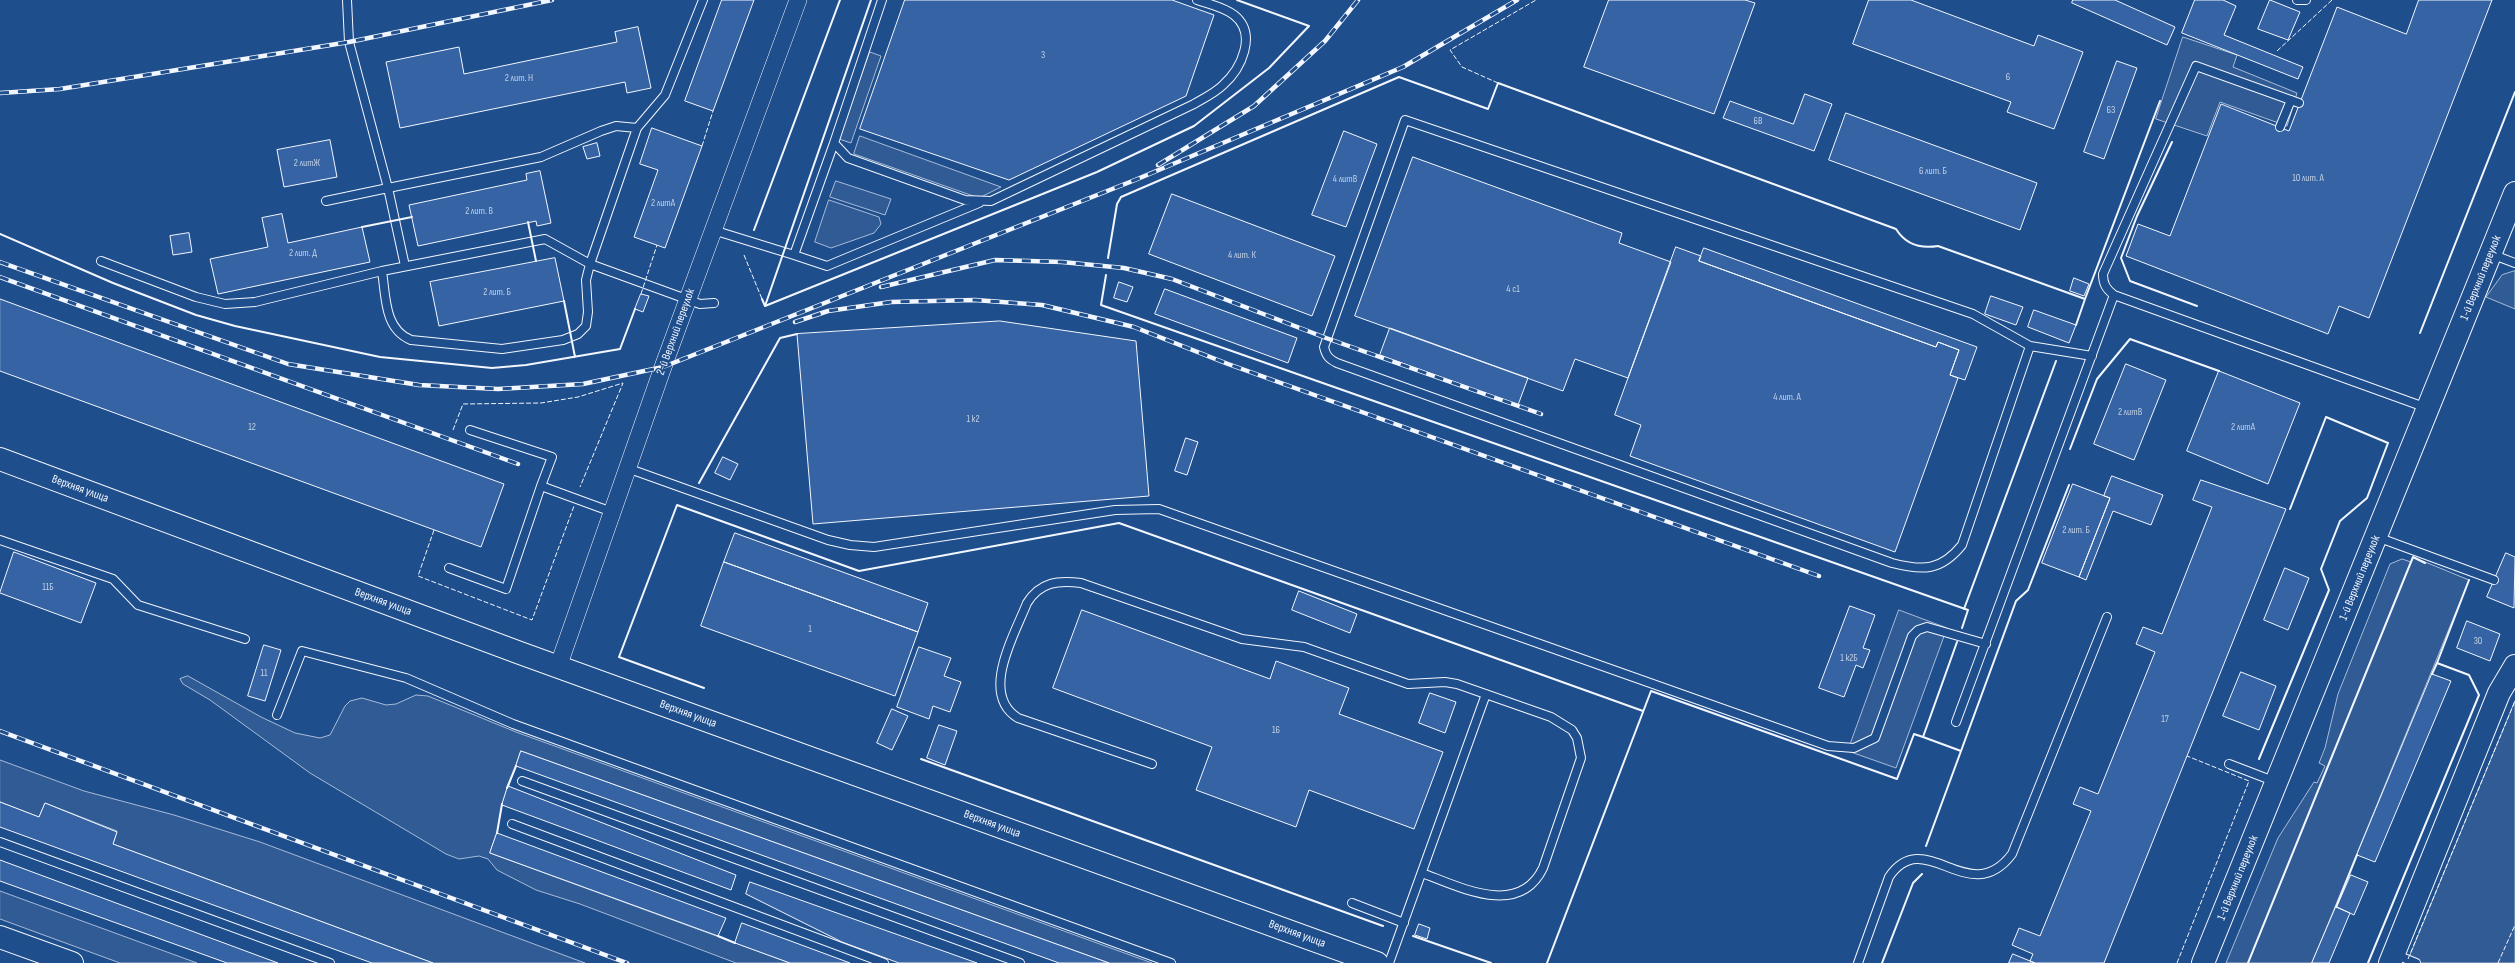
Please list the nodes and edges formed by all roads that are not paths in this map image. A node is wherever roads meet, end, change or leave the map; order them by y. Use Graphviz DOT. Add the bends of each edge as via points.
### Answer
graph roads {
  1 [pos="347,0"];
  2 [pos="703,0"];
  3 [pos="798,0"];
  4 [pos="882,0"];
  5 [pos="1197,0"];
  6 [pos="2297,0"];
  7 [pos="2306,0"];
  8 [pos="2290,100"];
  9 [pos="2299,103"];
  10 [pos="2280,127"];
  11 [pos="636,128"];
  12 [pos="834,143"];
  13 [pos="388,188"];
  14 [pos="2515,193"];
  15 [pos="326,201"];
  16 [pos="982,202"];
  17 [pos="713,230"];
  18 [pos="2491,254"];
  19 [pos="794,255"];
  20 [pos="101,261"];
  21 [pos="2515,263"];
  22 [pos="590,264"];
  23 [pos="405,266"];
  24 [pos="382,271"];
  25 [pos="2114,295"];
  26 [pos="688,299"];
  27 [pos="714,303"];
  28 [pos="2030,346"];
  29 [pos="2092,356"];
  30 [pos="2428,409"];
  31 [pos="470,430"];
  32 [pos="0,459"];
  33 [pos="627,468"];
  34 [pos="542,486"];
  35 [pos="612,512"];
  36 [pos="2377,537"];
  37 [pos="0,540"];
  38 [pos="449,568"];
  39 [pos="2494,580"];
  40 [pos="2107,617"];
  41 [pos="244,639"];
  42 [pos="1986,644"];
  43 [pos="2515,666"];
  44 [pos="558,667"];
  45 [pos="1486,694"];
  46 [pos="277,715"];
  47 [pos="1956,722"];
  48 [pos="1152,764"];
  49 [pos="2229,764"];
  50 [pos="522,781"];
  51 [pos="2277,782"];
  52 [pos="512,824"];
  53 [pos="0,842"];
  54 [pos="1422,873"];
  55 [pos="1352,903"];
  56 [pos="1404,922"];
  57 [pos="0,937"];
  58 [pos="2392,958"];
  59 [pos="72,963"];
  60 [pos="330,963"];
  61 [pos="884,963"];
  62 [pos="1020,963"];
  63 [pos="1172,963"];
  64 [pos="1377,963"];
  65 [pos="1389,963"];
  66 [pos="1858,963"];
  67 [pos="2204,963"];
  68 [pos="2416,963"];
  1 -- 13 [label="lane" via="349,42"];
  2 -- 11 [label="lane" via="665,95"];
  3 -- 17 [label="street, 2-й Верхний переулок"];
  4 -- 12 [label="lane"];
  5 -- 16 [label="lane" via="1229,12 1243,25 1245,51 1240,64 1222,86 1187,108 991,201"];
  6 -- 7 [label="lane"];
  8 -- 9 [label="lane"];
  8 -- 10 [label="lane"];
  8 -- 25 [label="lane" via="2196,66 2104,274 2103,282 2107,290"];
  11 -- 13 [label="lane" via="616,126 601,130 541,157"];
  11 -- 22 [label="lane"];
  12 -- 16 [label="lane" via="848,158 965,200"];
  12 -- 19 [label="lane"];
  13 -- 15 [label="lane"];
  13 -- 23 [label="lane"];
  14 -- 18 [label="street, 1-й Верхний переулок"];
  16 -- 19 [label="lane" via="827,266"];
  17 -- 19 [label="lane"];
  17 -- 26 [label="street, 2-й Верхний переулок"];
  18 -- 21 [label="lane"];
  18 -- 30 [label="street, 1-й Верхний переулок"];
  20 -- 24 [label="lane" via="196,297 225,304 255,302"];
  22 -- 23 [label="lane" via="545,239"];
  22 -- 24 [label="lane" via="586,280 586,326 578,334 563,340 502,349 411,340 400,335 391,325"];
  22 -- 26 [label="lane"];
  23 -- 24 [label="lane"];
  25 -- 29 [label="lane"];
  25 -- 30 [label="lane"];
  26 -- 27 [label="lane" via="700,304"];
  26 -- 33 [label="street, 2-й Верхний переулок"];
  28 -- 28 [label="lane" via="1962,545 1952,557 1939,565 1925,568 1892,563 1337,363 1325,354 1324,346 1405,120 1973,314"];
  28 -- 29 [label="lane"];
  29 -- 42 [label="lane"];
  30 -- 36 [label="street, 1-й Верхний переулок"];
  31 -- 34 [label="lane" via="552,457"];
  32 -- 44 [label="street, Верхняя улица"];
  33 -- 35 [label="street, 2-й Верхний переулок"];
  33 -- 42 [label="lane" via="828,540 874,547 1115,510 1159,509 1828,746 1854,748 1875,738 1912,636 1918,630 1927,628"];
  34 -- 35 [label="lane"];
  34 -- 38 [label="lane" via="506,589"];
  35 -- 44 [label="street, 2-й Верхний переулок"];
  36 -- 39 [label="lane"];
  36 -- 51 [label="street, 1-й Верхний переулок"];
  37 -- 41 [label="lane" via="113,579 138,605"];
  40 -- 66 [label="lane" via="2012,854 1995,871 1973,875 1925,859 1905,861 1896,867 1889,877"];
  42 -- 47 [label="lane"];
  43 -- 58 [label="street" via="2499,693"];
  44 -- 64 [label="street, Верхняя улица"];
  45 -- 48 [label="lane" via="1445,682 1408,684 1304,647 1242,639 1080,583 1054,582 1042,586 1027,603 1003,665 1000,692 1003,703 1009,712 1018,718"];
  45 -- 54 [label="lane"];
  45 -- 54 [label="lane" via="1551,717 1572,730 1577,738 1581,758 1543,868 1531,886 1520,893 1507,896 1478,893"];
  46 -- 63 [label="lane" via="302,651 406,678 513,724"];
  49 -- 51 [label="lane"];
  50 -- 62 [label="lane"];
  51 -- 67 [label="street, 1-й Верхний переулок"];
  52 -- 61 [label="lane"];
  53 -- 60 [label="lane"];
  54 -- 56 [label="lane"];
  55 -- 56 [label="lane"];
  56 -- 65 [label="lane"];
  57 -- 59 [label="street"];
  58 -- 68 [label="lane"];
}
